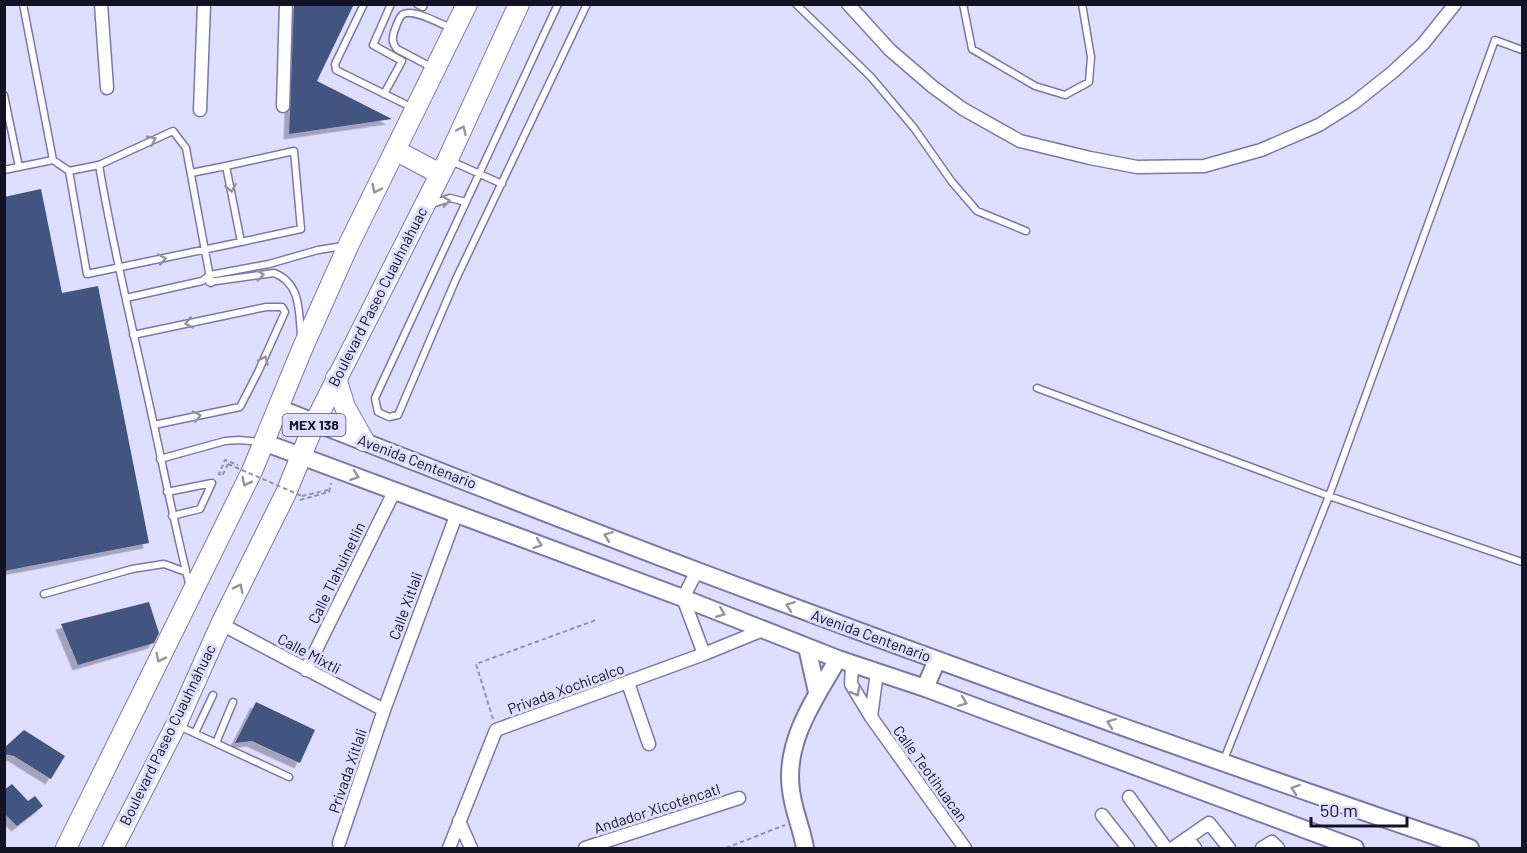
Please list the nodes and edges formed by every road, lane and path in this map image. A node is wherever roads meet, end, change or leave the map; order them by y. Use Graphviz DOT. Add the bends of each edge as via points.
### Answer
graph roads {
  1 [pos="23,4"];
  2 [pos="101,4"];
  3 [pos="204,4"];
  4 [pos="286,4"];
  5 [pos="364,4"];
  6 [pos="391,4"];
  7 [pos="417,4"];
  8 [pos="424,4"];
  9 [pos="466,4"];
  10 [pos="519,4"];
  11 [pos="558,4"];
  12 [pos="587,4"];
  13 [pos="796,4"];
  14 [pos="848,4"];
  15 [pos="963,4"];
  16 [pos="1082,4"];
  17 [pos="1455,4"];
  18 [pos="454,30"];
  19 [pos="1522,50"];
  20 [pos="435,69"];
  21 [pos="107,88"];
  22 [pos="384,94"];
  23 [pos="4,95"];
  24 [pos="283,106"];
  25 [pos="415,109"];
  26 [pos="200,110"];
  27 [pos="7,124"];
  28 [pos="395,150"];
  29 [pos="53,160"];
  30 [pos="99,165"];
  31 [pos="226,166"];
  32 [pos="444,166"];
  33 [pos="19,167"];
  34 [pos="4,170"];
  35 [pos="69,171"];
  36 [pos="191,172"];
  37 [pos="479,175"];
  38 [pos="502,184"];
  39 [pos="466,202"];
  40 [pos="425,205"];
  41 [pos="1026,231"];
  42 [pos="241,242"];
  43 [pos="350,244"];
  44 [pos="205,250"];
  45 [pos="119,267"];
  46 [pos="211,279"];
  47 [pos="126,298"];
  48 [pos="133,335"];
  49 [pos="303,347"];
  50 [pos="336,378"];
  51 [pos="1037,388"];
  52 [pos="278,408"];
  53 [pos="315,422"];
  54 [pos="154,425"];
  55 [pos="364,441"];
  56 [pos="263,442"];
  57 [pos="300,458"];
  58 [pos="160,459"];
  59 [pos="225,460"];
  60 [pos="394,490"];
  61 [pos="167,492"];
  62 [pos="294,494"];
  63 [pos="1329,496"];
  64 [pos="457,513"];
  65 [pos="172,516"];
  66 [pos="1522,562"];
  67 [pos="697,571"];
  68 [pos="186,572"];
  69 [pos="44,594"];
  70 [pos="192,594"];
  71 [pos="683,598"];
  72 [pos="596,620"];
  73 [pos="221,624"];
  74 [pos="764,630"];
  75 [pos="807,647"];
  76 [pos="704,654"];
  77 [pos="937,660"];
  78 [pos="845,662"];
  79 [pos="306,670"];
  80 [pos="877,672"];
  81 [pos="628,683"];
  82 [pos="925,688"];
  83 [pos="817,692"];
  84 [pos="213,695"];
  85 [pos="233,702"];
  86 [pos="384,710"];
  87 [pos="871,717"];
  88 [pos="176,725"];
  89 [pos="496,730"];
  90 [pos="195,733"];
  91 [pos="216,743"];
  92 [pos="649,744"];
  93 [pos="1222,764"];
  94 [pos="289,777"];
  95 [pos="1129,797"];
  96 [pos="739,798"];
  97 [pos="1102,815"];
  98 [pos="798,820"];
  99 [pos="459,821"];
  100 [pos="339,843"];
  101 [pos="1191,843"];
  102 [pos="66,849"];
  103 [pos="113,849"];
  104 [pos="449,849"];
  105 [pos="471,849"];
  106 [pos="585,849"];
  107 [pos="726,849"];
  108 [pos="805,849"];
  109 [pos="965,849"];
  110 [pos="1128,849"];
  111 [pos="1167,849"];
  112 [pos="1173,849"];
  113 [pos="1229,849"];
  114 [pos="1262,849"];
  115 [pos="1278,849"];
  116 [pos="1355,849"];
  117 [pos="1470,849"];
  1 -- 29 [label="lane"];
  2 -- 21 [label="street"];
  3 -- 26 [label="street"];
  4 -- 24 [label="street"];
  5 -- 22 [label="lane" via="335,64 336,70"];
  6 -- 22 [label="lane" via="373,45 402,61"];
  7 -- 8 [label="lane"];
  9 -- 18 [label="main road, MEX 138"];
  32 -- 10 [label="main road, Boulevard Paseo Cuauhnáhuac / MEX 138, one-way"];
  11 -- 37 [label="lane"];
  12 -- 38 [label="lane"];
  13 -- 41 [label="lane" via="871,78 977,211"];
  14 -- 17 [label="street" via="890,50 972,114 1020,141 1137,167 1204,166 1261,150 1319,125 1394,71 1423,44"];
  15 -- 16 [label="lane" via="972,49 1035,86 1065,95 1089,81 1091,57"];
  18 -- 20 [label="main road, MEX 138"];
  18 -- 20 [label="lane" via="413,12 400,16 393,45"];
  19 -- 63 [label="lane" via="1495,40"];
  20 -- 25 [label="main road, MEX 138"];
  22 -- 25 [label="lane"];
  23 -- 27 [label="lane"];
  25 -- 28 [label="main road, MEX 138"];
  27 -- 33 [label="lane"];
  28 -- 32 [label="main road"];
  28 -- 43 [label="main road, MEX 138, one-way"];
  29 -- 33 [label="lane"];
  29 -- 35 [label="lane"];
  30 -- 35 [label="lane"];
  30 -- 36 [label="lane, one-way" via="173,131 186,148"];
  30 -- 45 [label="lane"];
  31 -- 36 [label="lane"];
  31 -- 42 [label="lane, one-way"];
  31 -- 42 [label="lane" via="294,151 301,229"];
  32 -- 37 [label="lane"];
  32 -- 40 [label="main road, Boulevard Paseo Cuauhnáhuac / MEX 138"];
  33 -- 34 [label="lane"];
  35 -- 45 [label="lane" via="87,274"];
  36 -- 44 [label="lane"];
  37 -- 38 [label="lane"];
  37 -- 39 [label="lane"];
  38 -- 39 [label="lane" via="398,415 388,417 378,412 375,398"];
  40 -- 39 [label="lane, one-way" via="450,198"];
  40 -- 50 [label="main road, Boulevard Paseo Cuauhnáhuac / MEX 138"];
  42 -- 44 [label="lane"];
  43 -- 46 [label="lane"];
  43 -- 49 [label="main road, MEX 138"];
  45 -- 44 [label="lane, one-way"];
  44 -- 46 [label="lane"];
  45 -- 47 [label="lane"];
  46 -- 47 [label="lane"];
  46 -- 49 [label="lane, one-way" via="274,273 289,281 295,292"];
  47 -- 48 [label="lane"];
  48 -- 54 [label="lane"];
  54 -- 48 [label="lane, one-way" via="240,407 285,312 282,307 266,307"];
  49 -- 52 [label="main road, MEX 138"];
  50 -- 53 [label="main road, Boulevard Paseo Cuauhnáhuac / MEX 138"];
  50 -- 55 [label="main road" via="345,407"];
  51 -- 63 [label="lane"];
  52 -- 53 [label="street, Avenida Centenario"];
  52 -- 56 [label="main road, MEX 138"];
  53 -- 55 [label="street, Avenida Centenario"];
  53 -- 57 [label="main road, Boulevard Paseo Cuauhnáhuac / MEX 138"];
  54 -- 58 [label="lane"];
  67 -- 55 [label="street, Avenida Centenario, one-way"];
  56 -- 57 [label="street, Avenida Centenario"];
  56 -- 58 [label="lane" via="225,441"];
  56 -- 70 [label="main road, MEX 138, one-way"];
  57 -- 60 [label="street, Avenida Centenario, one-way"];
  57 -- 62 [label="main road, Boulevard Paseo Cuauhnáhuac / MEX 138"];
  58 -- 61 [label="lane"];
  59 -- 62 [label="path, bridge" via="219,474 222,476 228,464"];
  60 -- 64 [label="street, Avenida Centenario"];
  60 -- 79 [label="street, Calle Tlahuinetlin"];
  61 -- 65 [label="lane"];
  61 -- 65 [label="lane" via="212,483 200,509"];
  62 -- 62 [label="path" via="328,490 329,492 302,500"];
  73 -- 62 [label="main road, Boulevard Paseo Cuauhnáhuac / MEX 138, one-way"];
  63 -- 66 [label="lane"];
  63 -- 93 [label="lane"];
  64 -- 71 [label="street, Avenida Centenario, one-way"];
  64 -- 86 [label="street, Calle Xitlali"];
  65 -- 68 [label="lane"];
  67 -- 71 [label="street"];
  77 -- 67 [label="street, Avenida Centenario, one-way"];
  68 -- 69 [label="lane" via="164,564"];
  68 -- 70 [label="lane"];
  70 -- 102 [label="main road, MEX 138, one-way"];
  71 -- 74 [label="street, Avenida Centenario, one-way"];
  71 -- 76 [label="street"];
  72 -- 89 [label="path" via="476,664"];
  73 -- 79 [label="street, Calle Mixtli"];
  73 -- 88 [label="main road, Boulevard Paseo Cuauhnáhuac / MEX 138"];
  74 -- 75 [label="street, Avenida Centenario"];
  74 -- 76 [label="street, Privada Xochicalco"];
  75 -- 78 [label="street, Avenida Centenario"];
  75 -- 83 [label="street"];
  76 -- 81 [label="street, Privada Xochicalco"];
  77 -- 82 [label="street"];
  93 -- 77 [label="street, Avenida Centenario, one-way"];
  78 -- 80 [label="street, Avenida Centenario"];
  78 -- 83 [label="street"];
  78 -- 87 [label="street, Calle Teotihuacan, one-way" via="851,684"];
  79 -- 86 [label="street, Calle Mixtli"];
  80 -- 82 [label="street, Avenida Centenario"];
  80 -- 87 [label="street"];
  81 -- 89 [label="street, Privada Xochicalco"];
  81 -- 92 [label="street"];
  82 -- 116 [label="street, Avenida Centenario, one-way"];
  83 -- 98 [label="street" via="793,749 789,771"];
  84 -- 90 [label="lane"];
  85 -- 91 [label="lane"];
  86 -- 100 [label="street, Privada Xitlali"];
  87 -- 109 [label="street, Calle Teotihuacan"];
  88 -- 90 [label="lane"];
  88 -- 103 [label="main road, Boulevard Paseo Cuauhnáhuac / MEX 138"];
  89 -- 99 [label="street, Privada Xochicalco"];
  90 -- 91 [label="lane"];
  91 -- 94 [label="lane"];
  117 -- 93 [label="street, Avenida Centenario, one-way"];
  95 -- 111 [label="street"];
  96 -- 106 [label="street, Andador Xicoténcatl"];
  97 -- 110 [label="street"];
  98 -- 107 [label="path"];
  98 -- 108 [label="street"];
  99 -- 104 [label="street, Privada Xochicalco"];
  99 -- 105 [label="street"];
  101 -- 112 [label="street"];
  101 -- 113 [label="street" via="1209,823"];
  114 -- 115 [label="street" via="1272,842"];
}
